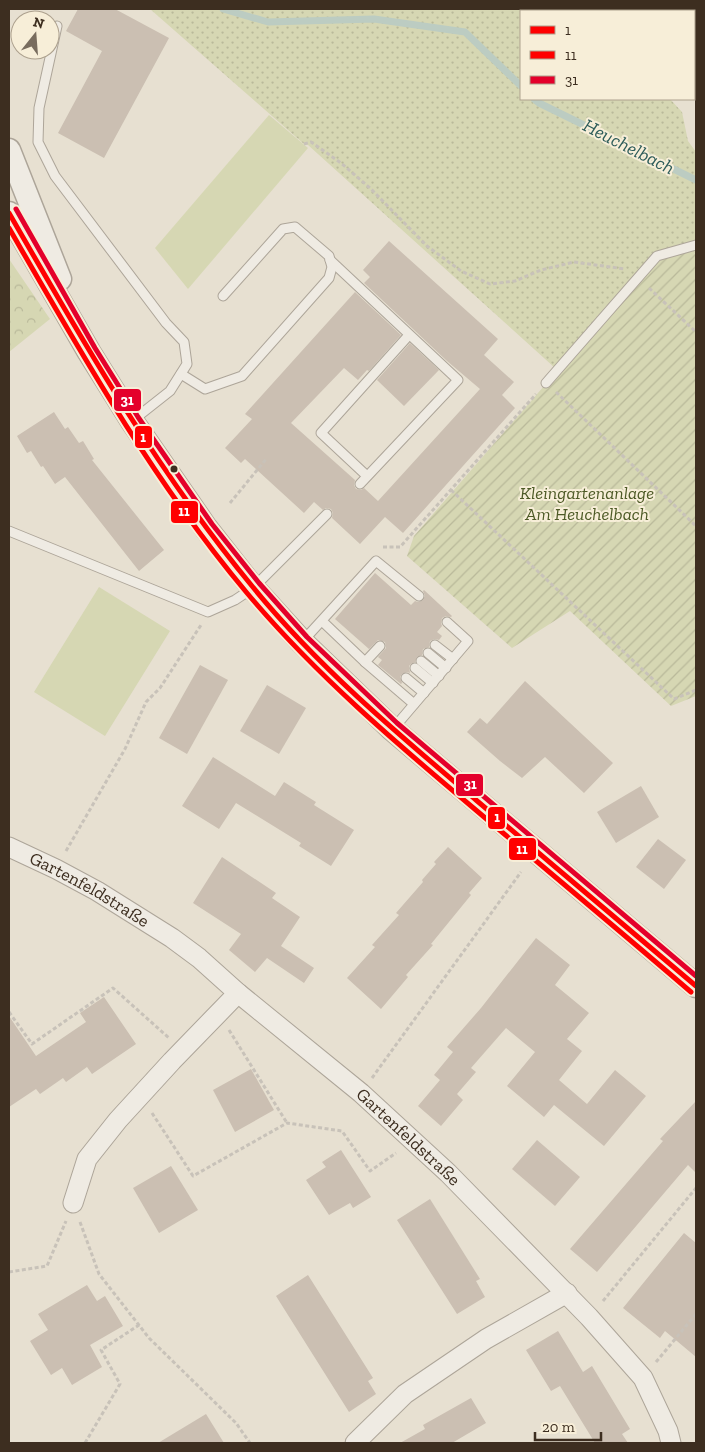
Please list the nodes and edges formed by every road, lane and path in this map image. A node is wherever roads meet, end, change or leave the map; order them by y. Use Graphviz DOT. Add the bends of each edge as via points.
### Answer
graph roads {
  1 [pos="50,60"];
  2 [pos="304,144"];
  3 [pos="9,150"];
  4 [pos="9,213"];
  5 [pos="696,245"];
  6 [pos="330,260"];
  7 [pos="640,274"];
  8 [pos="223,296"];
  9 [pos="696,332"];
  10 [pos="409,335"];
  11 [pos="89,352"];
  12 [pos="181,374"];
  13 [pos="546,383"];
  14 [pos="132,421"];
  15 [pos="267,458"];
  16 [pos="367,476"];
  17 [pos="360,484"];
  18 [pos="451,490"];
  19 [pos="230,504"];
  20 [pos="327,514"];
  21 [pos="696,526"];
  22 [pos="9,531"];
  23 [pos="377,547"];
  24 [pos="253,588"];
  25 [pos="419,596"];
  26 [pos="322,621"];
  27 [pos="447,622"];
  28 [pos="196,632"];
  29 [pos="302,642"];
  30 [pos="435,645"];
  31 [pos="428,653"];
  32 [pos="383,659"];
  33 [pos="452,659"];
  34 [pos="365,662"];
  35 [pos="418,664"];
  36 [pos="446,668"];
  37 [pos="406,678"];
  38 [pos="436,679"];
  39 [pos="696,690"];
  40 [pos="424,693"];
  41 [pos="414,704"];
  42 [pos="392,729"];
  43 [pos="9,847"];
  44 [pos="56,869"];
  45 [pos="521,872"];
  46 [pos="696,986"];
  47 [pos="238,993"];
  48 [pos="9,1012"];
  49 [pos="219,1013"];
  50 [pos="182,1050"];
  51 [pos="361,1093"];
  52 [pos="140,1095"];
  53 [pos="287,1123"];
  54 [pos="413,1141"];
  55 [pos="696,1188"];
  56 [pos="73,1203"];
  57 [pos="9,1272"];
  58 [pos="567,1293"];
  59 [pos="696,1314"];
  60 [pos="589,1317"];
  61 [pos="139,1325"];
  62 [pos="643,1378"];
  63 [pos="85,1443"];
  64 [pos="250,1443"];
  65 [pos="355,1443"];
  66 [pos="671,1443"];
  1 -- 12 [label="lane" via="39,108 38,142 55,176 166,323 184,342 187,364"];
  2 -- 7 [label="path" via="312,142 341,163 427,246 461,271 490,284 515,281 541,270 574,262"];
  3 -- 11 [label="street"];
  4 -- 11 [label="street"];
  5 -- 7 [label="lane" via="657,256"];
  6 -- 8 [label="lane" via="295,227 283,229"];
  6 -- 10 [label="lane"];
  6 -- 12 [label="lane" via="332,267 328,278 242,376 205,389"];
  7 -- 9 [label="path"];
  7 -- 13 [label="lane"];
  10 -- 16 [label="lane" via="321,433"];
  10 -- 16 [label="lane" via="458,380"];
  11 -- 14 [label="street"];
  12 -- 14 [label="lane" via="170,391"];
  13 -- 18 [label="path"];
  13 -- 21 [label="path"];
  14 -- 24 [label="street" via="206,528"];
  15 -- 19 [label="path"];
  16 -- 17 [label="lane"];
  18 -- 23 [label="path" via="400,547"];
  18 -- 39 [label="path" via="674,699"];
  20 -- 24 [label="lane"];
  22 -- 24 [label="lane" via="208,612"];
  24 -- 29 [label="street"];
  25 -- 26 [label="lane" via="376,561"];
  26 -- 29 [label="lane"];
  26 -- 34 [label="lane"];
  27 -- 33 [label="lane" via="468,641"];
  28 -- 44 [label="path" via="160,688 146,702 125,749"];
  29 -- 42 [label="street"];
  30 -- 33 [label="lane"];
  31 -- 36 [label="lane"];
  32 -- 34 [label="lane" via="377,649"];
  33 -- 36 [label="lane"];
  34 -- 41 [label="lane"];
  35 -- 38 [label="lane"];
  36 -- 38 [label="lane"];
  37 -- 40 [label="lane"];
  38 -- 40 [label="lane"];
  40 -- 41 [label="lane"];
  41 -- 42 [label="lane"];
  42 -- 46 [label="street"];
  43 -- 44 [label="street, Gartenfeldstraße"];
  44 -- 47 [label="street, Gartenfeldstraße" via="172,938"];
  45 -- 51 [label="path"];
  47 -- 49 [label="street"];
  47 -- 51 [label="street, Gartenfeldstraße"];
  48 -- 50 [label="path" via="32,1044 112,988"];
  49 -- 50 [label="street"];
  49 -- 53 [label="path"];
  50 -- 52 [label="street"];
  51 -- 54 [label="street, Gartenfeldstraße"];
  52 -- 53 [label="path" via="193,1176"];
  52 -- 56 [label="street" via="87,1159"];
  53 -- 54 [label="path" via="342,1131 370,1171"];
  54 -- 58 [label="street, Gartenfeldstraße"];
  55 -- 60 [label="path"];
  56 -- 57 [label="path" via="47,1266"];
  56 -- 61 [label="path" via="99,1274"];
  58 -- 60 [label="street, Gartenfeldstraße"];
  58 -- 65 [label="street" via="486,1339 405,1394"];
  59 -- 62 [label="path"];
  60 -- 62 [label="street, Gartenfeldstraße"];
  61 -- 63 [label="path" via="101,1350 120,1384"];
  61 -- 64 [label="path" via="236,1423"];
  62 -- 66 [label="street, Gartenfeldstraße"];
}
